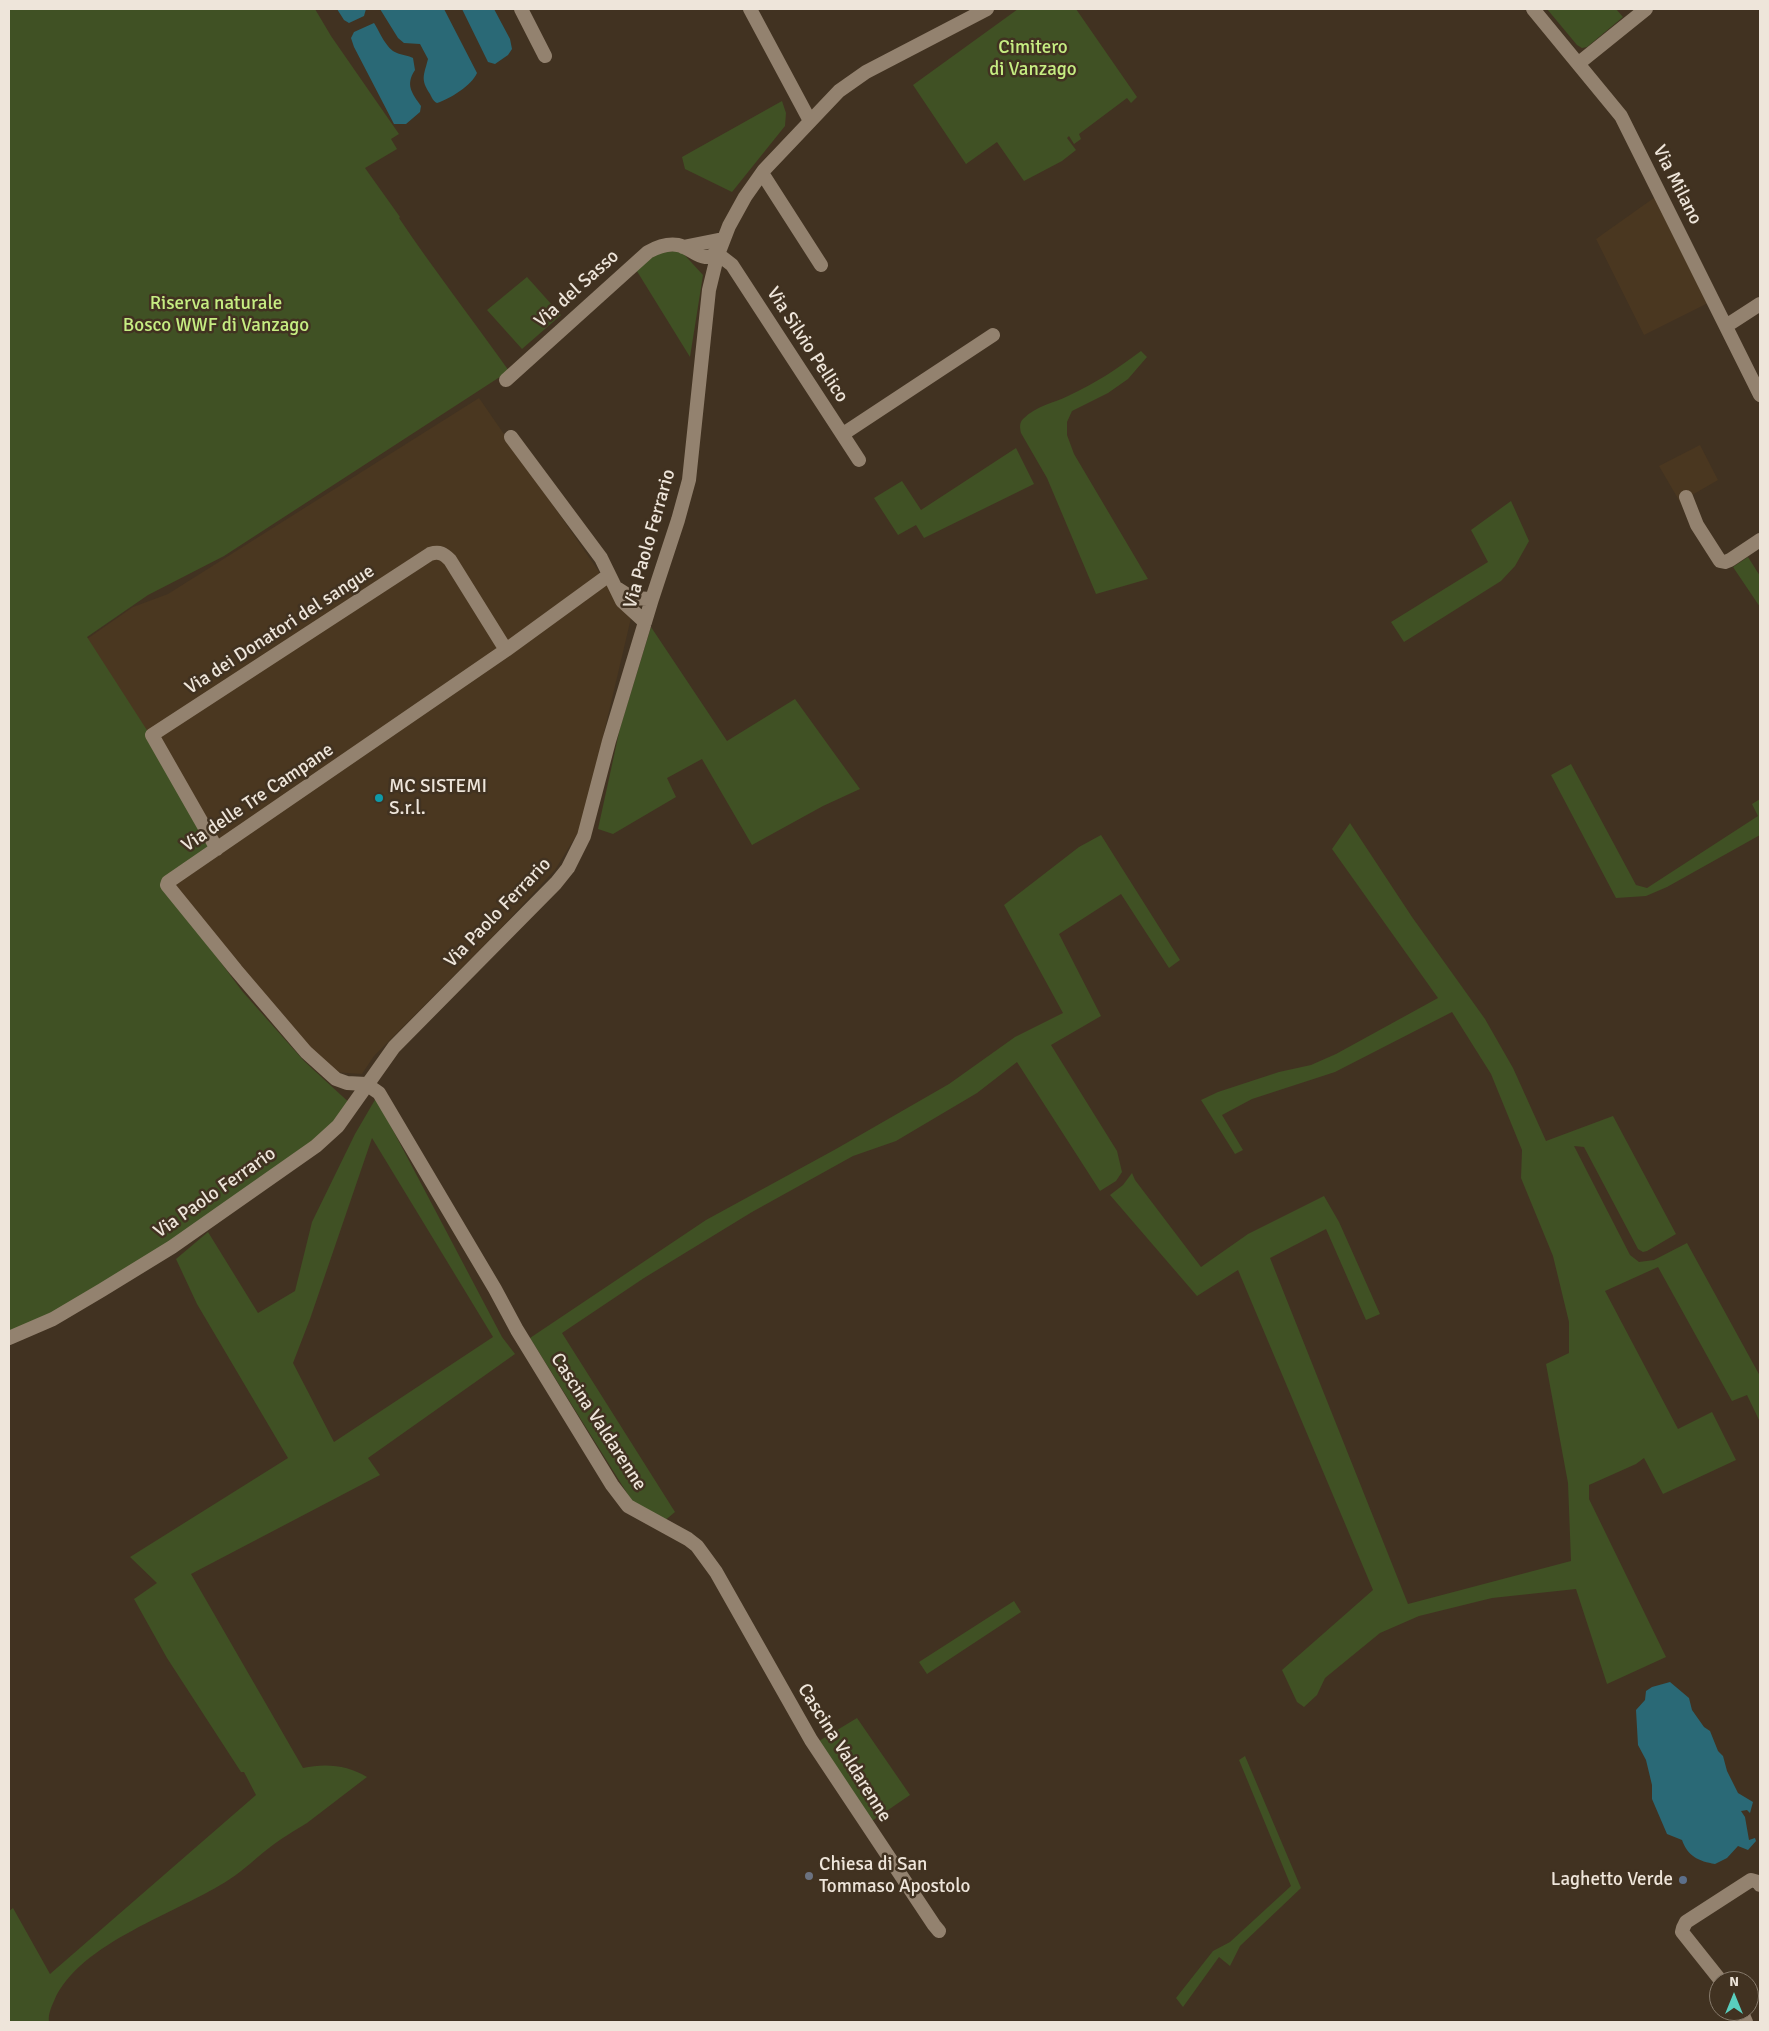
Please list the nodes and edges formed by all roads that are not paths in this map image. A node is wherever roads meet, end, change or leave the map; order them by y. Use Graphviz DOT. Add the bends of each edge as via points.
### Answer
graph roads {
  1 [pos="521,9"];
  2 [pos="750,9"];
  3 [pos="987,9"];
  4 [pos="1533,9"];
  5 [pos="1646,9"];
  6 [pos="545,56"];
  7 [pos="1579,63"];
  8 [pos="810,121"];
  9 [pos="762,173"];
  10 [pos="683,247"];
  11 [pos="718,247"];
  12 [pos="702,257"];
  13 [pos="821,265"];
  14 [pos="711,282"];
  15 [pos="1760,304"];
  16 [pos="1726,326"];
  17 [pos="994,335"];
  18 [pos="506,380"];
  19 [pos="1760,395"];
  20 [pos="843,434"];
  21 [pos="511,437"];
  22 [pos="859,460"];
  23 [pos="1686,497"];
  24 [pos="1760,540"];
  25 [pos="609,575"];
  26 [pos="617,589"];
  27 [pos="652,600"];
  28 [pos="645,622"];
  29 [pos="506,650"];
  30 [pos="217,849"];
  31 [pos="366,1084"];
  32 [pos="9,1338"];
  33 [pos="1760,1885"];
  34 [pos="939,1930"];
  35 [pos="1713,1971"];
  1 -- 6 [label="street"];
  2 -- 8 [label="street"];
  3 -- 8 [label="street, Via Paolo Ferrario" via="856,78"];
  4 -- 7 [label="street, Via Milano"];
  5 -- 7 [label="street"];
  7 -- 16 [label="street, Via Milano" via="1621,116"];
  8 -- 9 [label="street, Via Paolo Ferrario"];
  9 -- 11 [label="street, Via Paolo Ferrario" via="740,204"];
  9 -- 13 [label="street"];
  10 -- 11 [label="street, Via del Sasso"];
  10 -- 12 [label="street, Via del Sasso"];
  10 -- 18 [label="street, Via del Sasso" via="670,244 640,257"];
  11 -- 12 [label="street" via="712,257"];
  11 -- 14 [label="street, Via Paolo Ferrario"];
  11 -- 20 [label="street, Via Silvio Pellico"];
  12 -- 14 [label="street"];
  14 -- 27 [label="street, Via Paolo Ferrario" via="689,480"];
  15 -- 16 [label="street"];
  16 -- 19 [label="street, Via Milano"];
  17 -- 20 [label="street"];
  20 -- 22 [label="street, Via Silvio Pellico"];
  21 -- 25 [label="street" via="601,558"];
  23 -- 24 [label="street" via="1697,525 1720,561 1730,560"];
  25 -- 26 [label="street"];
  25 -- 29 [label="street, Via delle Tre Campane"];
  26 -- 27 [label="street" via="632,598"];
  26 -- 28 [label="street" via="628,608"];
  27 -- 28 [label="street, Via Paolo Ferrario"];
  28 -- 31 [label="street, Via Paolo Ferrario" via="584,836 568,868 394,1047"];
  29 -- 30 [label="street, Via delle Tre Campane"];
  29 -- 30 [label="street, Via dei Donatori del sangue" via="450,560 436,552 152,735"];
  30 -- 31 [label="street, Via delle Tre Campane" via="168,882 167,886 306,1052 336,1079"];
  31 -- 32 [label="street, Via Paolo Ferrario" via="338,1126 316,1146 172,1246 102,1290"];
  31 -- 34 [label="street, Cascina Valdarenne" via="379,1093 612,1486 628,1506 692,1543 716,1572 811,1740 891,1864"];
  33 -- 35 [label="street" via="1751,1880 1686,1922 1682,1932"];
}
